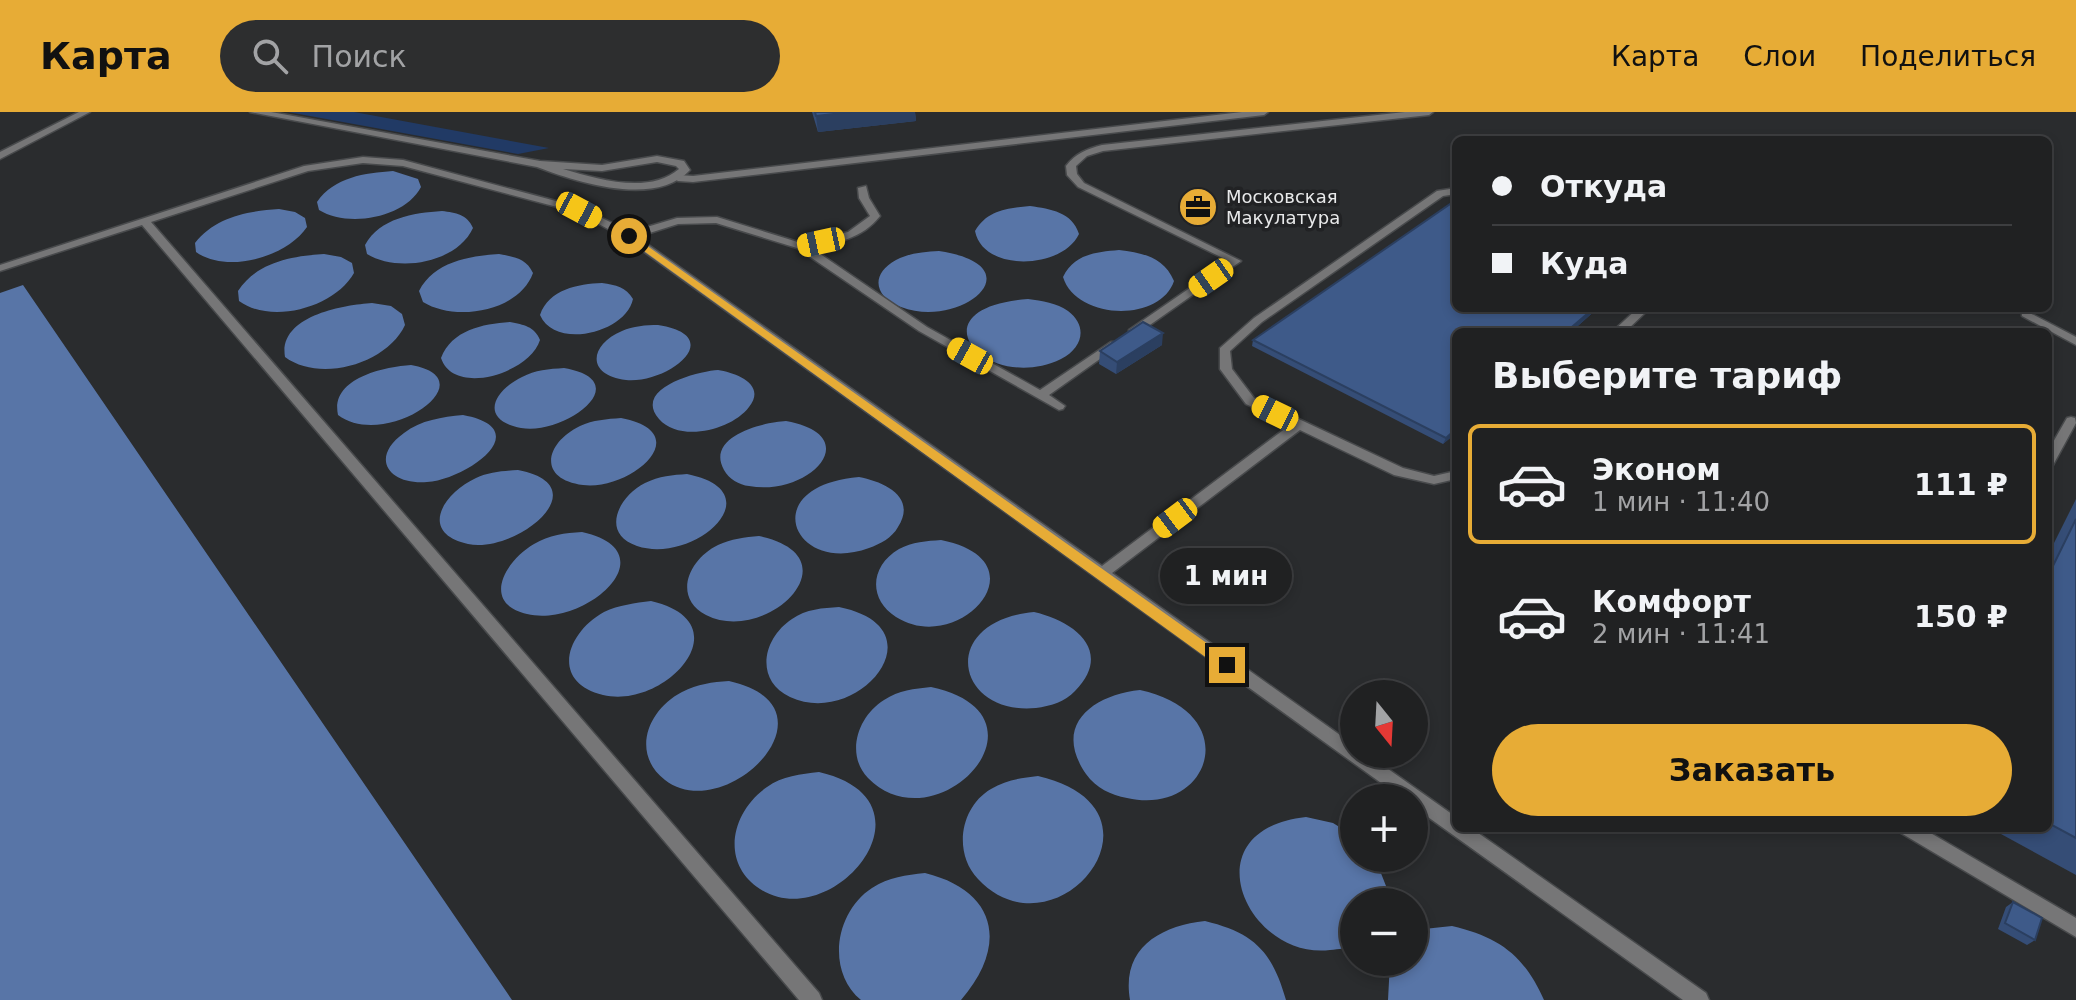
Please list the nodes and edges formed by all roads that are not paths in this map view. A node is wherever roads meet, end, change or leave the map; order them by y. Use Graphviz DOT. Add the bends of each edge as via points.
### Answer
graph roads {
  1 [pos="86,112"];
  2 [pos="255,112"];
  3 [pos="1264,112"];
  4 [pos="1429,112"];
  5 [pos="0,156"];
  6 [pos="540,164"];
  7 [pos="678,178"];
  8 [pos="863,188"];
  9 [pos="1452,192"];
  10 [pos="145,222"];
  11 [pos="629,236"];
  12 [pos="801,246"];
  13 [pos="0,268"];
  14 [pos="1640,312"];
  15 [pos="2026,314"];
  16 [pos="1622,328"];
  17 [pos="2051,328"];
  18 [pos="2052,329"];
  19 [pos="2076,342"];
  20 [pos="1041,395"];
  21 [pos="1059,406"];
  22 [pos="2071,421"];
  23 [pos="1299,424"];
  24 [pos="2052,455"];
  25 [pos="1452,476"];
  26 [pos="1100,575"];
  27 [pos="1452,825"];
  28 [pos="1462,832"];
  29 [pos="1914,832"];
  30 [pos="2076,928"];
  31 [pos="812,1000"];
  32 [pos="1699,1000"];
  1 -- 5 [label="lane"];
  2 -- 6 [label="street"];
  3 -- 7 [label="lane"];
  4 -- 20 [label="lane" via="1084,153 1071,166 1081,185 1236,261"];
  6 -- 7 [label="street" via="596,181 646,185"];
  6 -- 7 [label="street" via="602,168 666,159 684,166"];
  8 -- 12 [label="lane" via="875,216 868,226"];
  9 -- 23 [label="lane" via="1440,193 1258,320 1224,350 1226,369 1250,401"];
  10 -- 11 [label="lane" via="307,168 363,160 403,163 579,210"];
  10 -- 13 [label="lane"];
  10 -- 31 [label="lane"];
  11 -- 12 [label="lane" via="677,221 717,220"];
  11 -- 26 [label="lane"];
  12 -- 20 [label="lane" via="923,329"];
  14 -- 16 [label="lane"];
  15 -- 17 [label="lane"];
  18 -- 19 [label="lane"];
  20 -- 21 [label="lane"];
  22 -- 24 [label="lane"];
  23 -- 25 [label="lane" via="1399,472 1434,480"];
  23 -- 26 [label="lane"];
  26 -- 27 [label="lane"];
  28 -- 32 [label="lane"];
  29 -- 30 [label="lane"];
}
